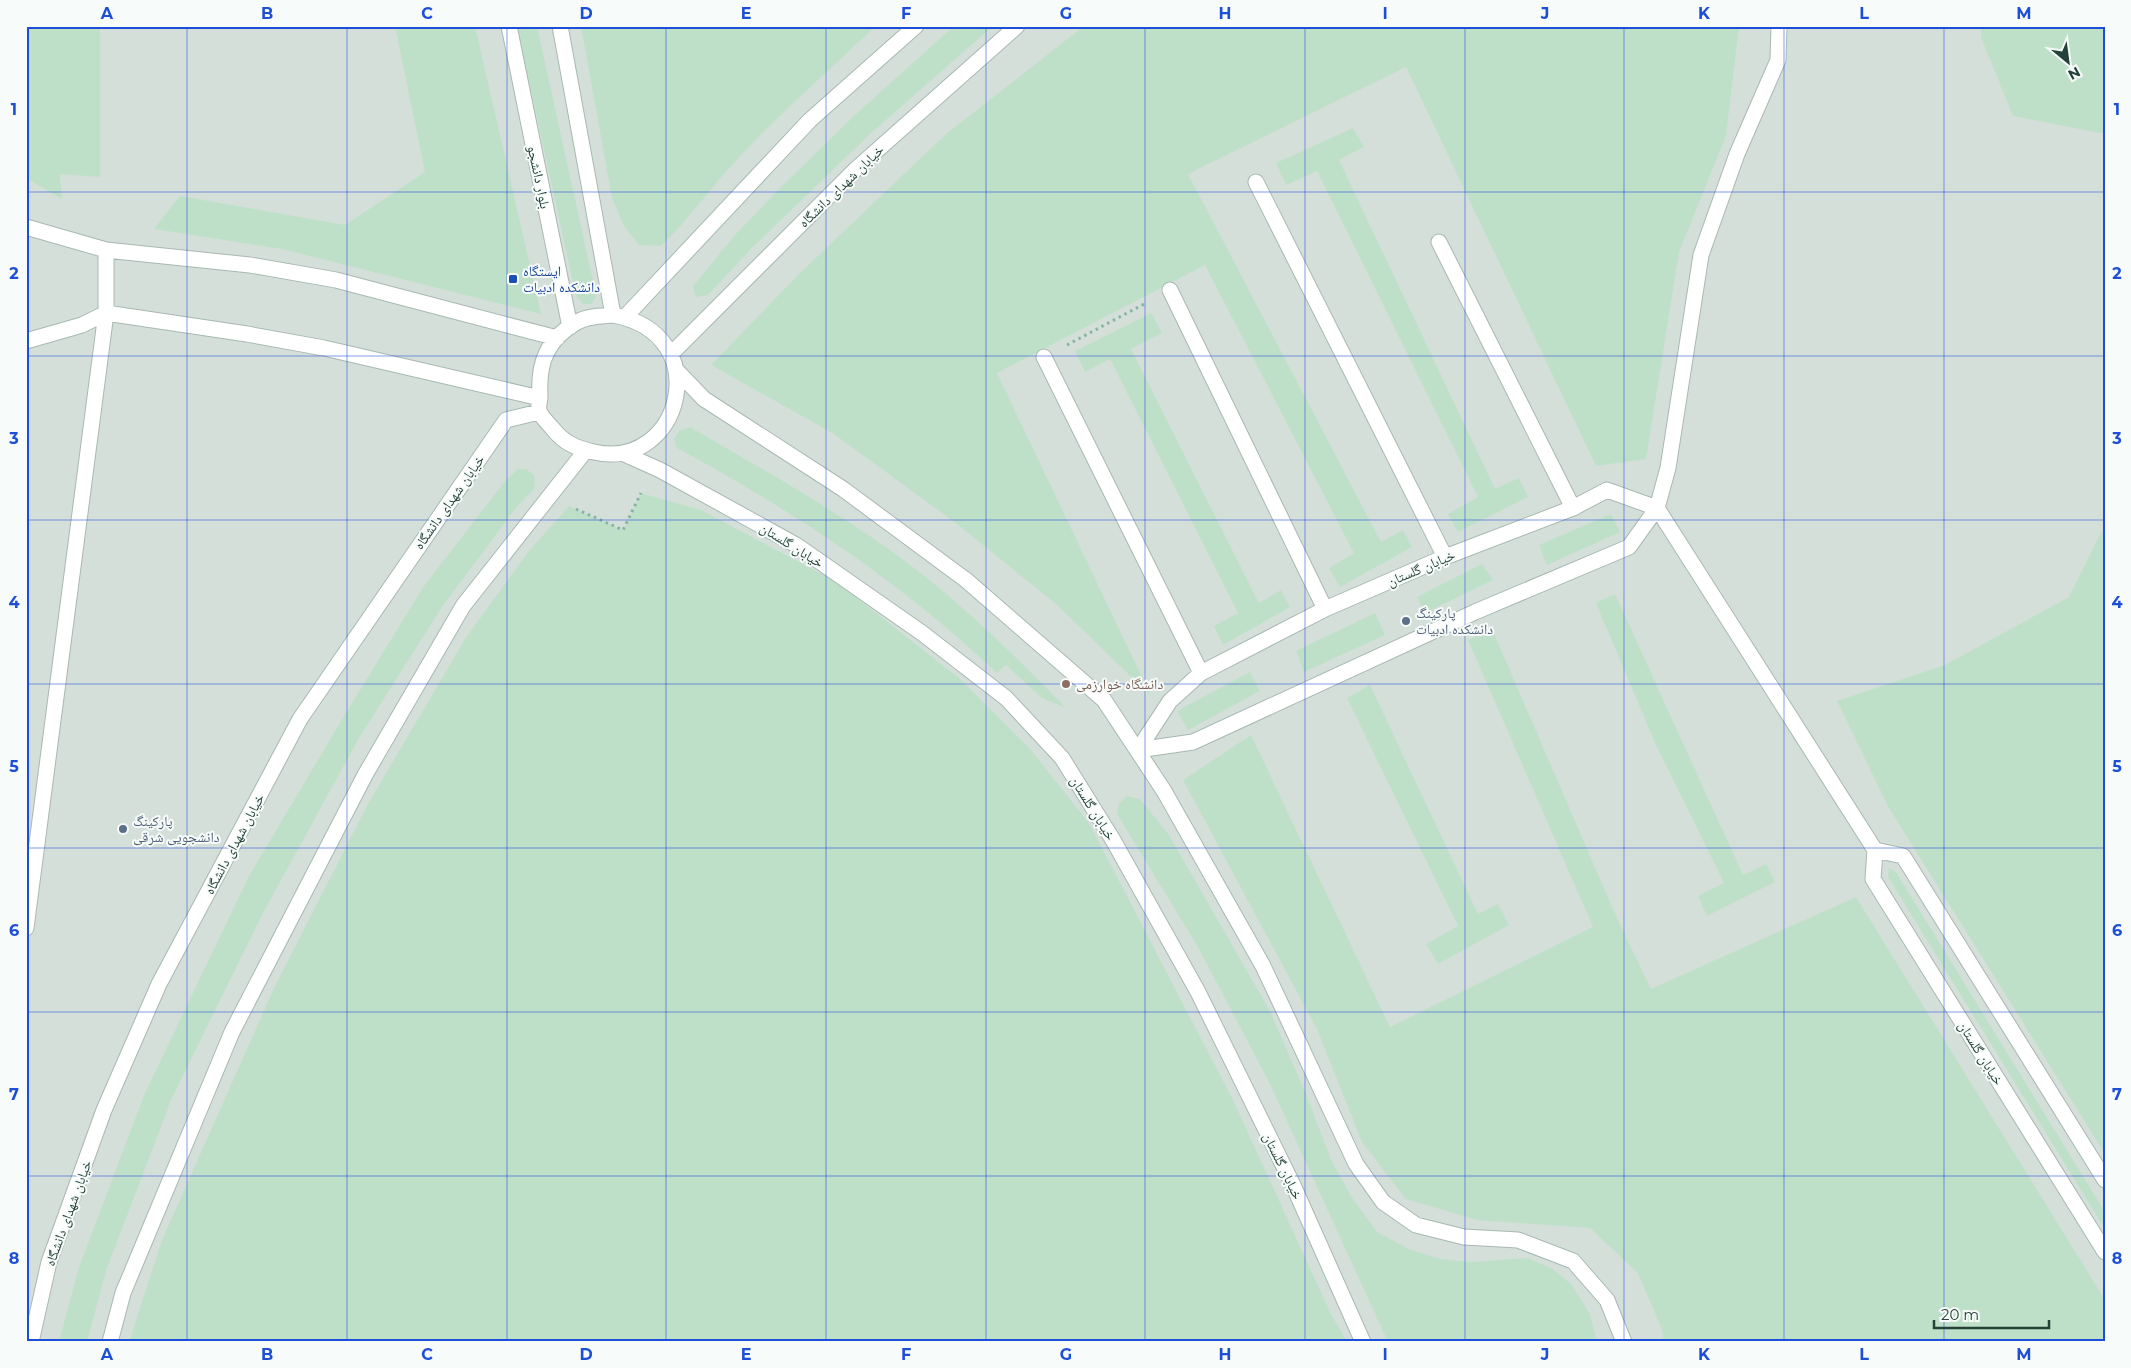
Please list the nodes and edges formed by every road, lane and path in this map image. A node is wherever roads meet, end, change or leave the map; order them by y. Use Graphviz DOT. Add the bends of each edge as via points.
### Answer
graph roads {
  1 [pos="509,26"];
  2 [pos="560,26"];
  3 [pos="916,26"];
  4 [pos="1017,26"];
  5 [pos="1779,26"];
  6 [pos="1256,182"];
  7 [pos="26,227"];
  8 [pos="1439,242"];
  9 [pos="106,250"];
  10 [pos="1170,290"];
  11 [pos="106,313"];
  12 [pos="619,316"];
  13 [pos="570,327"];
  14 [pos="557,338"];
  15 [pos="26,341"];
  16 [pos="671,354"];
  17 [pos="1044,357"];
  18 [pos="677,371"];
  19 [pos="540,405"];
  20 [pos="586,450"];
  21 [pos="622,453"];
  22 [pos="649,495"];
  23 [pos="570,506"];
  24 [pos="1573,508"];
  25 [pos="1657,508"];
  26 [pos="1446,557"];
  27 [pos="1325,609"];
  28 [pos="1201,673"];
  29 [pos="1138,750"];
  30 [pos="1875,850"];
  31 [pos="26,928"];
  32 [pos="2105,1180"];
  33 [pos="2105,1252"];
  34 [pos="30,1342"];
  35 [pos="110,1342"];
  36 [pos="1363,1342"];
  37 [pos="1624,1342"];
  1 -- 13 [label="lane, بلوار دانشجو"];
  2 -- 12 [label="lane"];
  3 -- 12 [label="lane" via="810,120"];
  4 -- 16 [label="lane, خیابان شهدای دانشگاه" via="856,170"];
  5 -- 25 [label="lane" via="1778,60 1737,154 1701,255 1668,468"];
  6 -- 26 [label="lane"];
  7 -- 9 [label="lane"];
  8 -- 24 [label="lane"];
  9 -- 11 [label="lane"];
  9 -- 14 [label="lane" via="250,265 336,280"];
  10 -- 17 [label="path"];
  10 -- 27 [label="lane"];
  11 -- 15 [label="lane" via="82,325"];
  11 -- 19 [label="lane" via="324,348"];
  11 -- 31 [label="lane"];
  12 -- 13 [label="lane" via="595,316"];
  12 -- 16 [label="lane" via="647,327 661,338"];
  13 -- 14 [label="lane"];
  14 -- 19 [label="lane" via="542,362"];
  16 -- 18 [label="lane"];
  17 -- 28 [label="lane"];
  18 -- 21 [label="lane" via="678,389 666,423 654,437"];
  18 -- 29 [label="lane" via="704,399 843,490 966,580 1104,700"];
  19 -- 20 [label="lane" via="561,438 569,445"];
  19 -- 34 [label="lane, خیابان شهدای دانشگاه" via="506,420 300,719 159,984 104,1110 49,1262"];
  20 -- 21 [label="lane" via="603,454"];
  20 -- 35 [label="lane" via="463,606 365,775 232,1032 123,1293"];
  21 -- 36 [label="lane, خیابان گلستان" via="660,470 796,545 922,633 1006,698 1062,758 1113,840 1198,992 1293,1184"];
  22 -- 23 [label="path" via="641,493 623,530"];
  24 -- 25 [label="lane, خیابان گلستان" via="1606,490"];
  24 -- 26 [label="lane, خیابان گلستان"];
  25 -- 29 [label="lane" via="1629,547 1475,612 1193,742"];
  25 -- 30 [label="lane"];
  26 -- 27 [label="lane, خیابان گلستان"];
  27 -- 28 [label="lane, خیابان گلستان"];
  28 -- 29 [label="lane, خیابان گلستان" via="1170,701"];
  29 -- 37 [label="lane" via="1262,966 1356,1164 1382,1202 1416,1225 1464,1237 1518,1240 1574,1261 1608,1300"];
  30 -- 32 [label="lane" via="1903,856"];
  30 -- 33 [label="lane, خیابان گلستان" via="1873,879"];
}
